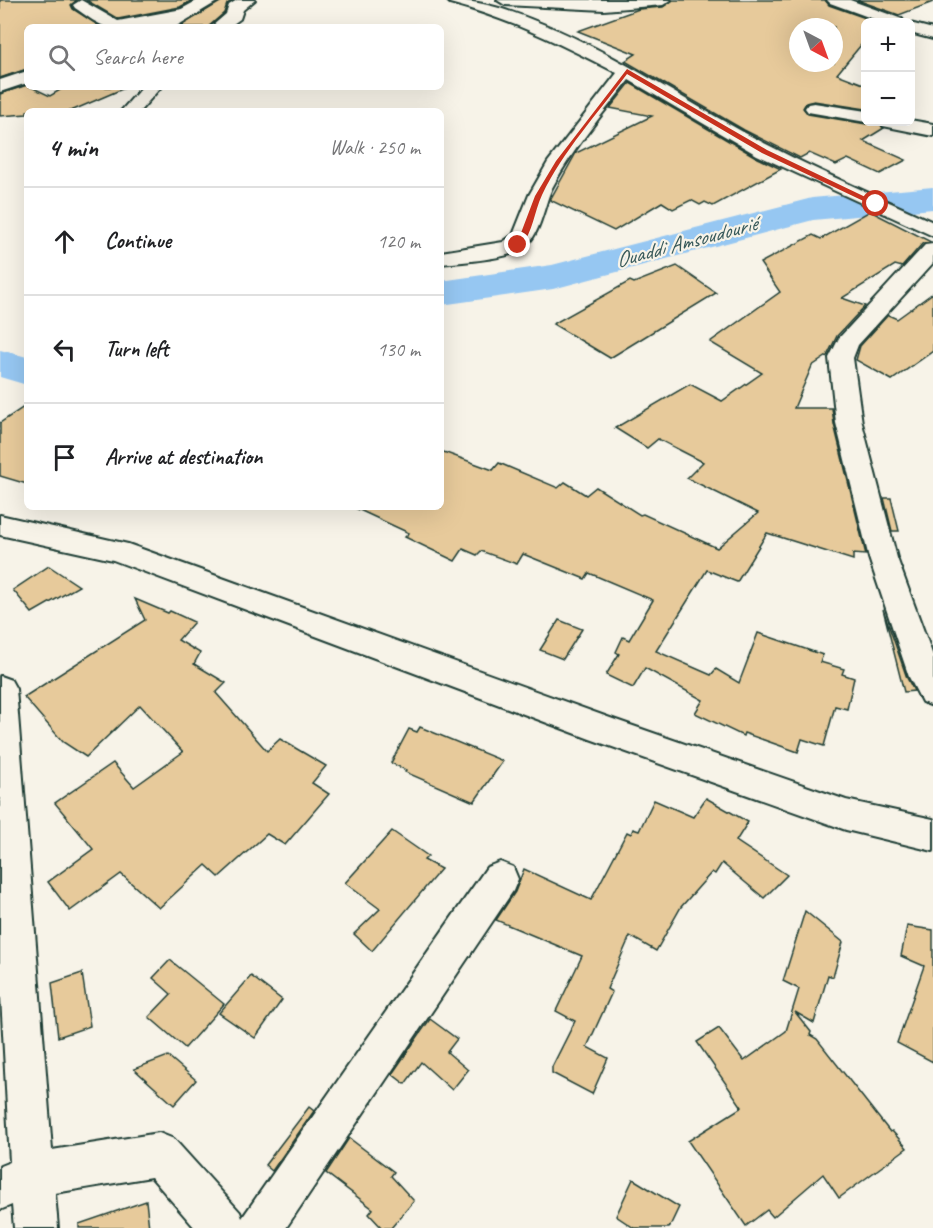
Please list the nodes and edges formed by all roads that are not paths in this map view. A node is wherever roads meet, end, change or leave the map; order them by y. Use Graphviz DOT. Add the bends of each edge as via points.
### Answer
graph roads {
  1 [pos="211,0"];
  2 [pos="247,0"];
  3 [pos="455,0"];
  4 [pos="505,0"];
  5 [pos="663,0"];
  6 [pos="835,0"];
  7 [pos="522,1"];
  8 [pos="81,5"];
  9 [pos="193,12"];
  10 [pos="885,18"];
  11 [pos="112,24"];
  12 [pos="130,24"];
  13 [pos="168,24"];
  14 [pos="223,24"];
  15 [pos="915,29"];
  16 [pos="933,34"];
  17 [pos="627,71"];
  18 [pos="24,78"];
  19 [pos="0,86"];
  20 [pos="149,90"];
  21 [pos="133,108"];
  22 [pos="814,108"];
  23 [pos="861,116"];
  24 [pos="912,126"];
  25 [pos="933,130"];
  26 [pos="909,220"];
  27 [pos="933,223"];
  28 [pos="933,230"];
  29 [pos="933,250"];
  30 [pos="444,258"];
  31 [pos="0,525"];
  32 [pos="0,689"];
  33 [pos="933,693"];
  34 [pos="933,835"];
  35 [pos="500,879"];
  36 [pos="16,1181"];
  37 [pos="36,1228"];
  38 [pos="224,1228"];
  39 [pos="260,1228"];
  1 -- 9 [label="street"];
  2 -- 14 [label="street"];
  3 -- 17 [label="street" via="503,13 560,36"];
  4 -- 7 [label="street"];
  5 -- 7 [label="street" via="599,6"];
  6 -- 10 [label="street"];
  8 -- 11 [label="street"];
  9 -- 12 [label="street"];
  9 -- 13 [label="street"];
  15 -- 16 [label="street"];
  17 -- 26 [label="street" via="764,151"];
  17 -- 30 [label="street" via="559,161 538,196 518,245"];
  18 -- 19 [label="street"];
  20 -- 21 [label="street"];
  22 -- 23 [label="street"];
  24 -- 25 [label="street"];
  26 -- 27 [label="street"];
  26 -- 28 [label="street"];
  29 -- 33 [label="street" via="847,343 841,358 849,423 883,558"];
  31 -- 34 [label="street" via="118,551 846,815"];
  32 -- 36 [label="street"];
  35 -- 39 [label="street"];
  36 -- 37 [label="street"];
  36 -- 38 [label="street" via="159,1154"];
}
